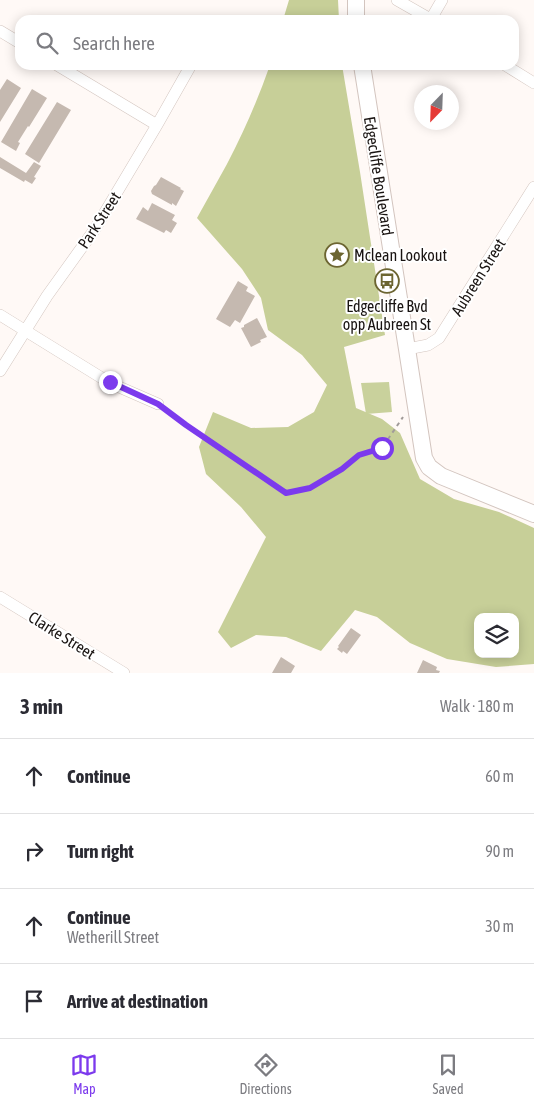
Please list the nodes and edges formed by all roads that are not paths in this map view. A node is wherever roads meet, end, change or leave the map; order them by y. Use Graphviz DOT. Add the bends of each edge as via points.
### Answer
graph roads {
  1 [pos="356,0"];
  2 [pos="397,0"];
  3 [pos="442,0"];
  4 [pos="356,15"];
  5 [pos="422,15"];
  6 [pos="434,15"];
  7 [pos="0,31"];
  8 [pos="15,40"];
  9 [pos="65,70"];
  10 [pos="188,70"];
  11 [pos="363,70"];
  12 [pos="513,70"];
  13 [pos="534,83"];
  14 [pos="157,125"];
  15 [pos="534,187"];
  16 [pos="0,315"];
  17 [pos="25,331"];
  18 [pos="407,349"];
  19 [pos="0,371"];
  20 [pos="158,404"];
  21 [pos="534,514"];
  22 [pos="0,597"];
  23 [pos="124,673"];
  1 -- 4 [label="street"];
  2 -- 5 [label="street"];
  3 -- 6 [label="street"];
  7 -- 8 [label="street"];
  9 -- 14 [label="street"];
  10 -- 14 [label="street, Park Street"];
  11 -- 18 [label="street, Edgecliffe Boulevard"];
  12 -- 13 [label="street"];
  14 -- 17 [label="street, Park Street" via="94,229"];
  15 -- 18 [label="street, Aubreen Street" via="439,338"];
  16 -- 17 [label="street"];
  17 -- 19 [label="street, Park Street"];
  17 -- 20 [label="street" via="110,382"];
  18 -- 21 [label="street, Edgecliffe Boulevard" via="424,458 429,468 449,480"];
  22 -- 23 [label="street, Clarke Street"];
}
